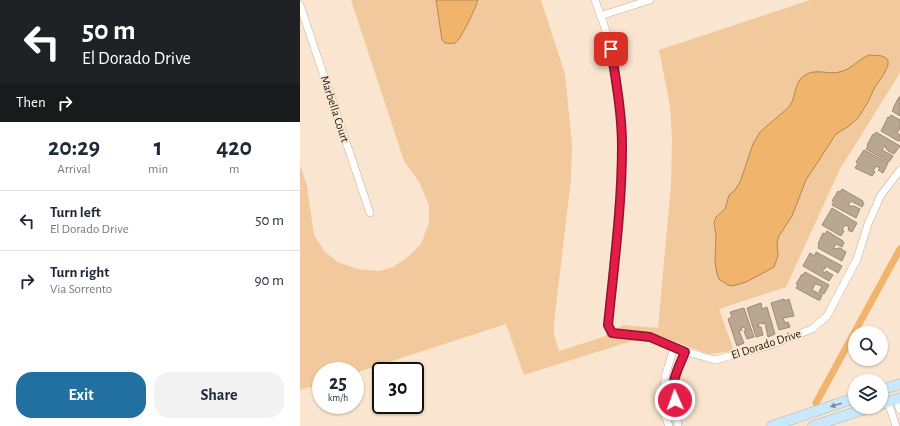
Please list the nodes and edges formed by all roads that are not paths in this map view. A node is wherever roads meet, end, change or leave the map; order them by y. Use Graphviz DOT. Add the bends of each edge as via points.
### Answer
graph roads {
  1 [pos="595,0"];
  2 [pos="649,0"];
  3 [pos="300,5"];
  4 [pos="600,16"];
  5 [pos="900,170"];
  6 [pos="370,213"];
  7 [pos="674,348"];
  8 [pos="685,352"];
  9 [pos="900,384"];
  10 [pos="888,388"];
  11 [pos="893,399"];
  12 [pos="675,400"];
  13 [pos="848,400"];
  14 [pos="663,401"];
  15 [pos="900,410"];
  16 [pos="850,414"];
  17 [pos="669,426"];
  18 [pos="678,426"];
  19 [pos="772,426"];
  20 [pos="814,426"];
  21 [pos="896,426"];
  1 -- 4 [label="street"];
  2 -- 4 [label="street"];
  3 -- 6 [label="street, Marbella Court"];
  4 -- 7 [label="street, El Dorado Drive" via="607,35 614,71 622,145 608,325 612,333 650,337"];
  5 -- 8 [label="street, El Dorado Drive" via="881,196 868,224 857,259 827,316 812,329 768,346 715,360"];
  7 -- 8 [label="street, El Dorado Drive"];
  7 -- 14 [label="street" via="666,373"];
  8 -- 12 [label="street" via="672,392"];
  9 -- 10 [label="main road"];
  11 -- 15 [label="street"];
  11 -- 21 [label="street"];
  12 -- 14 [label="street"];
  12 -- 18 [label="street" via="679,409"];
  13 -- 19 [label="main road, one-way"];
  14 -- 17 [label="street" via="661,408"];
  16 -- 20 [label="main road"];
}
